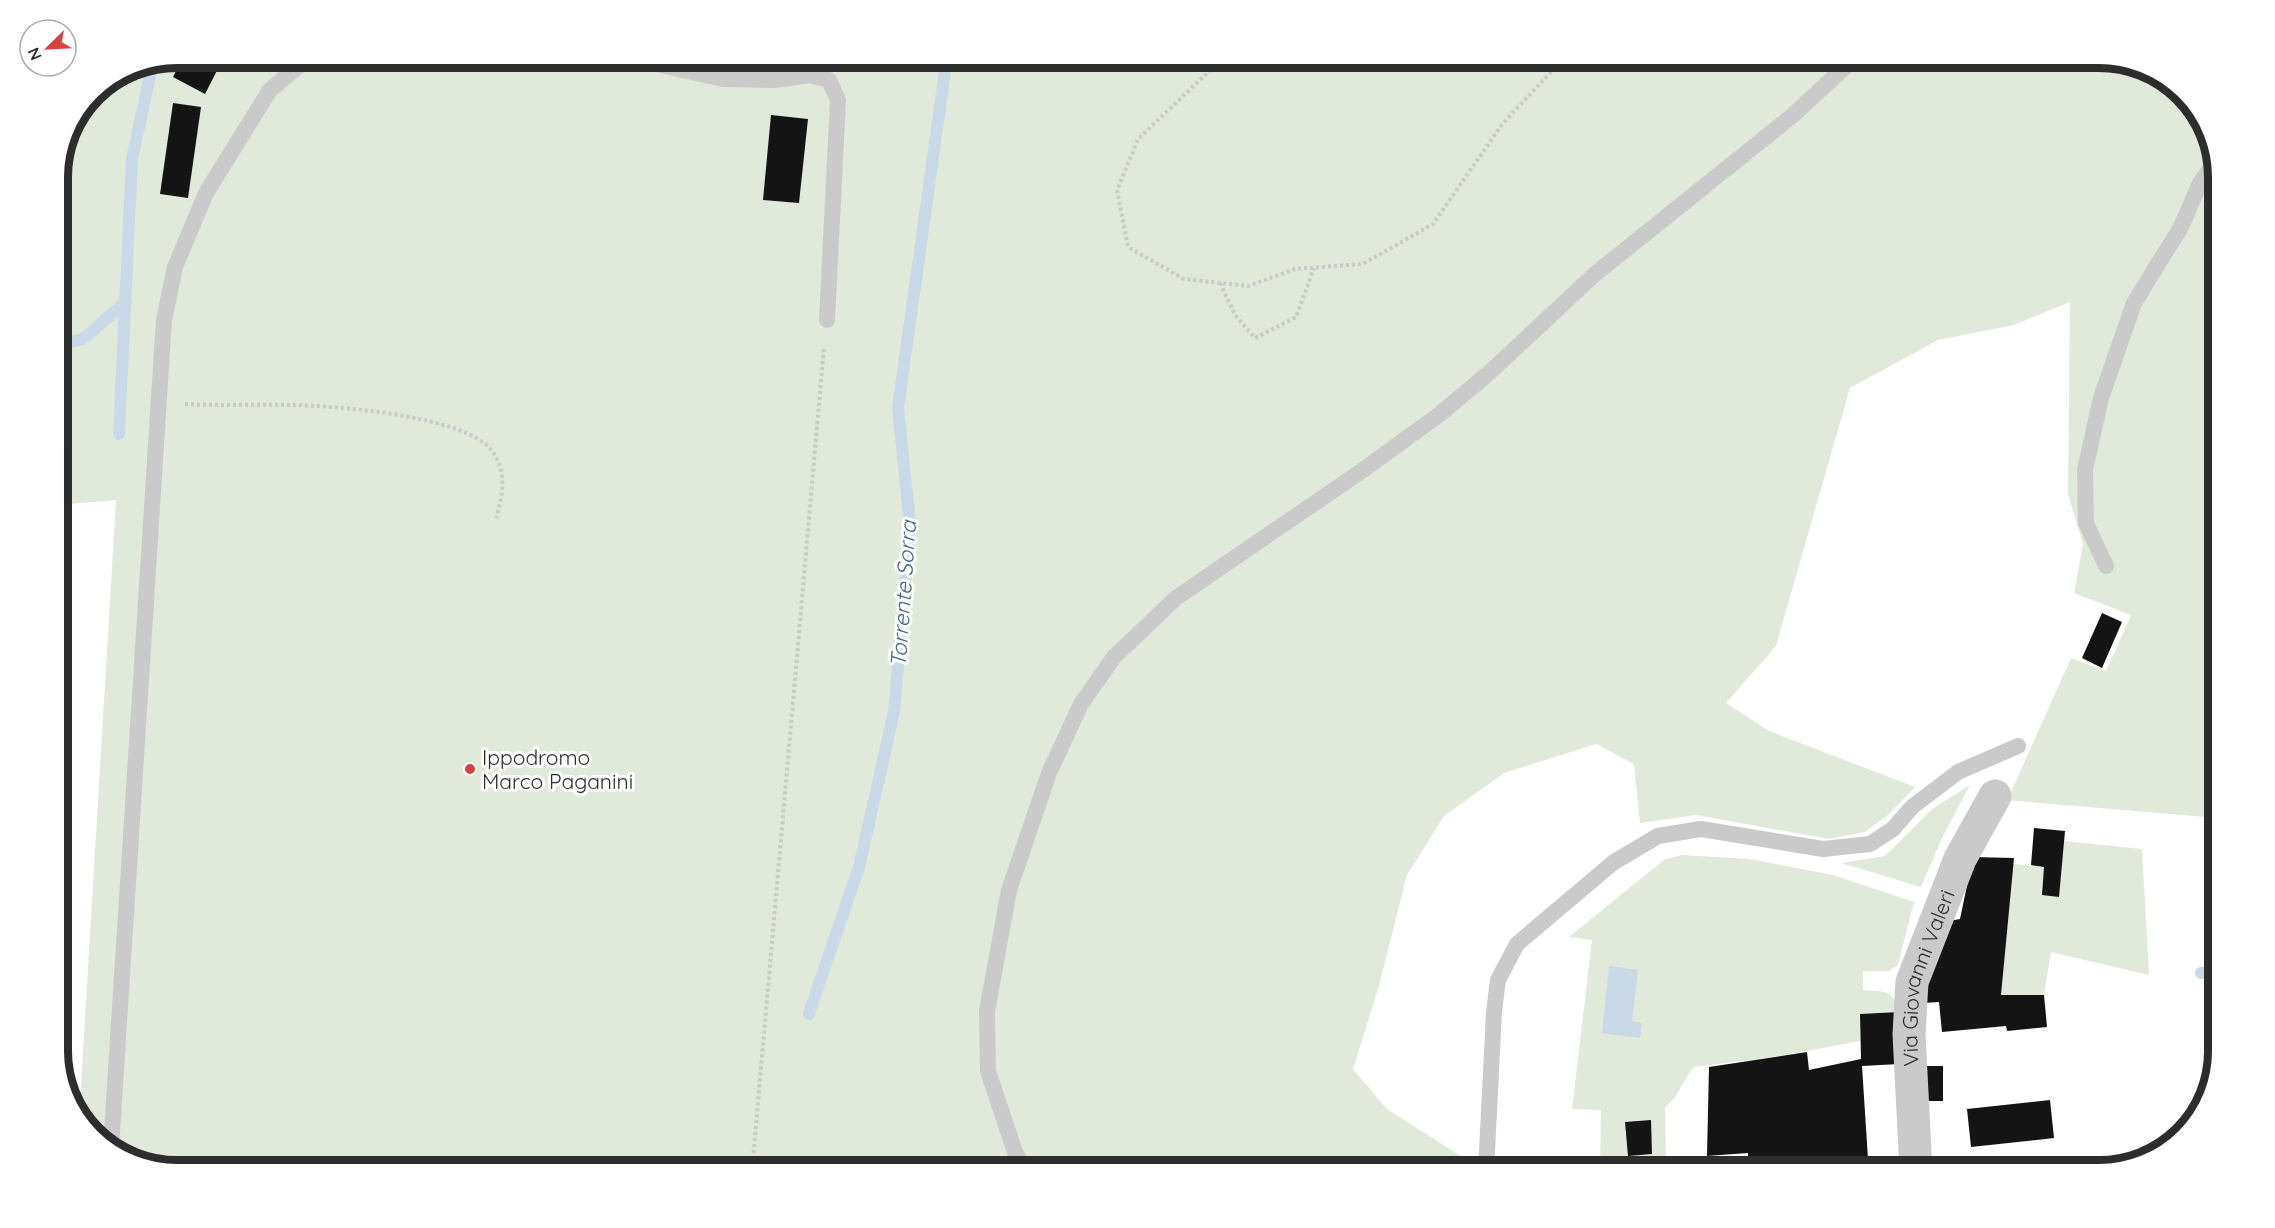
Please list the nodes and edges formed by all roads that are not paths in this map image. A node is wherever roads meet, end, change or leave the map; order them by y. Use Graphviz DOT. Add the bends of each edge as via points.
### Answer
graph roads {
  1 [pos="296,68"];
  2 [pos="674,68"];
  3 [pos="1844,68"];
  4 [pos="2207,173"];
  5 [pos="826,320"];
  6 [pos="2106,566"];
  7 [pos="2018,746"];
  8 [pos="1995,796"];
  9 [pos="112,1138"];
  10 [pos="1020,1160"];
  11 [pos="1487,1160"];
  12 [pos="1915,1160"];
  1 -- 9 [label="lane" via="270,90 206,193 175,267 164,320"];
  2 -- 5 [label="lane" via="723,79 775,80 810,75 829,80 838,100"];
  3 -- 10 [label="lane" via="1792,116 1595,274 1440,414 1176,598 1114,657 1081,704 1049,773 1009,890 987,1011 988,1071"];
  4 -- 6 [label="lane" via="2181,227 2134,303 2101,398 2085,470 2086,523"];
  7 -- 11 [label="lane" via="1958,772 1870,844 1823,849 1701,829 1658,836 1614,862 1517,944 1498,980"];
  8 -- 12 [label="street, Via Giovanni Valeri" via="1960,859 1912,982 1909,1034"];
}
